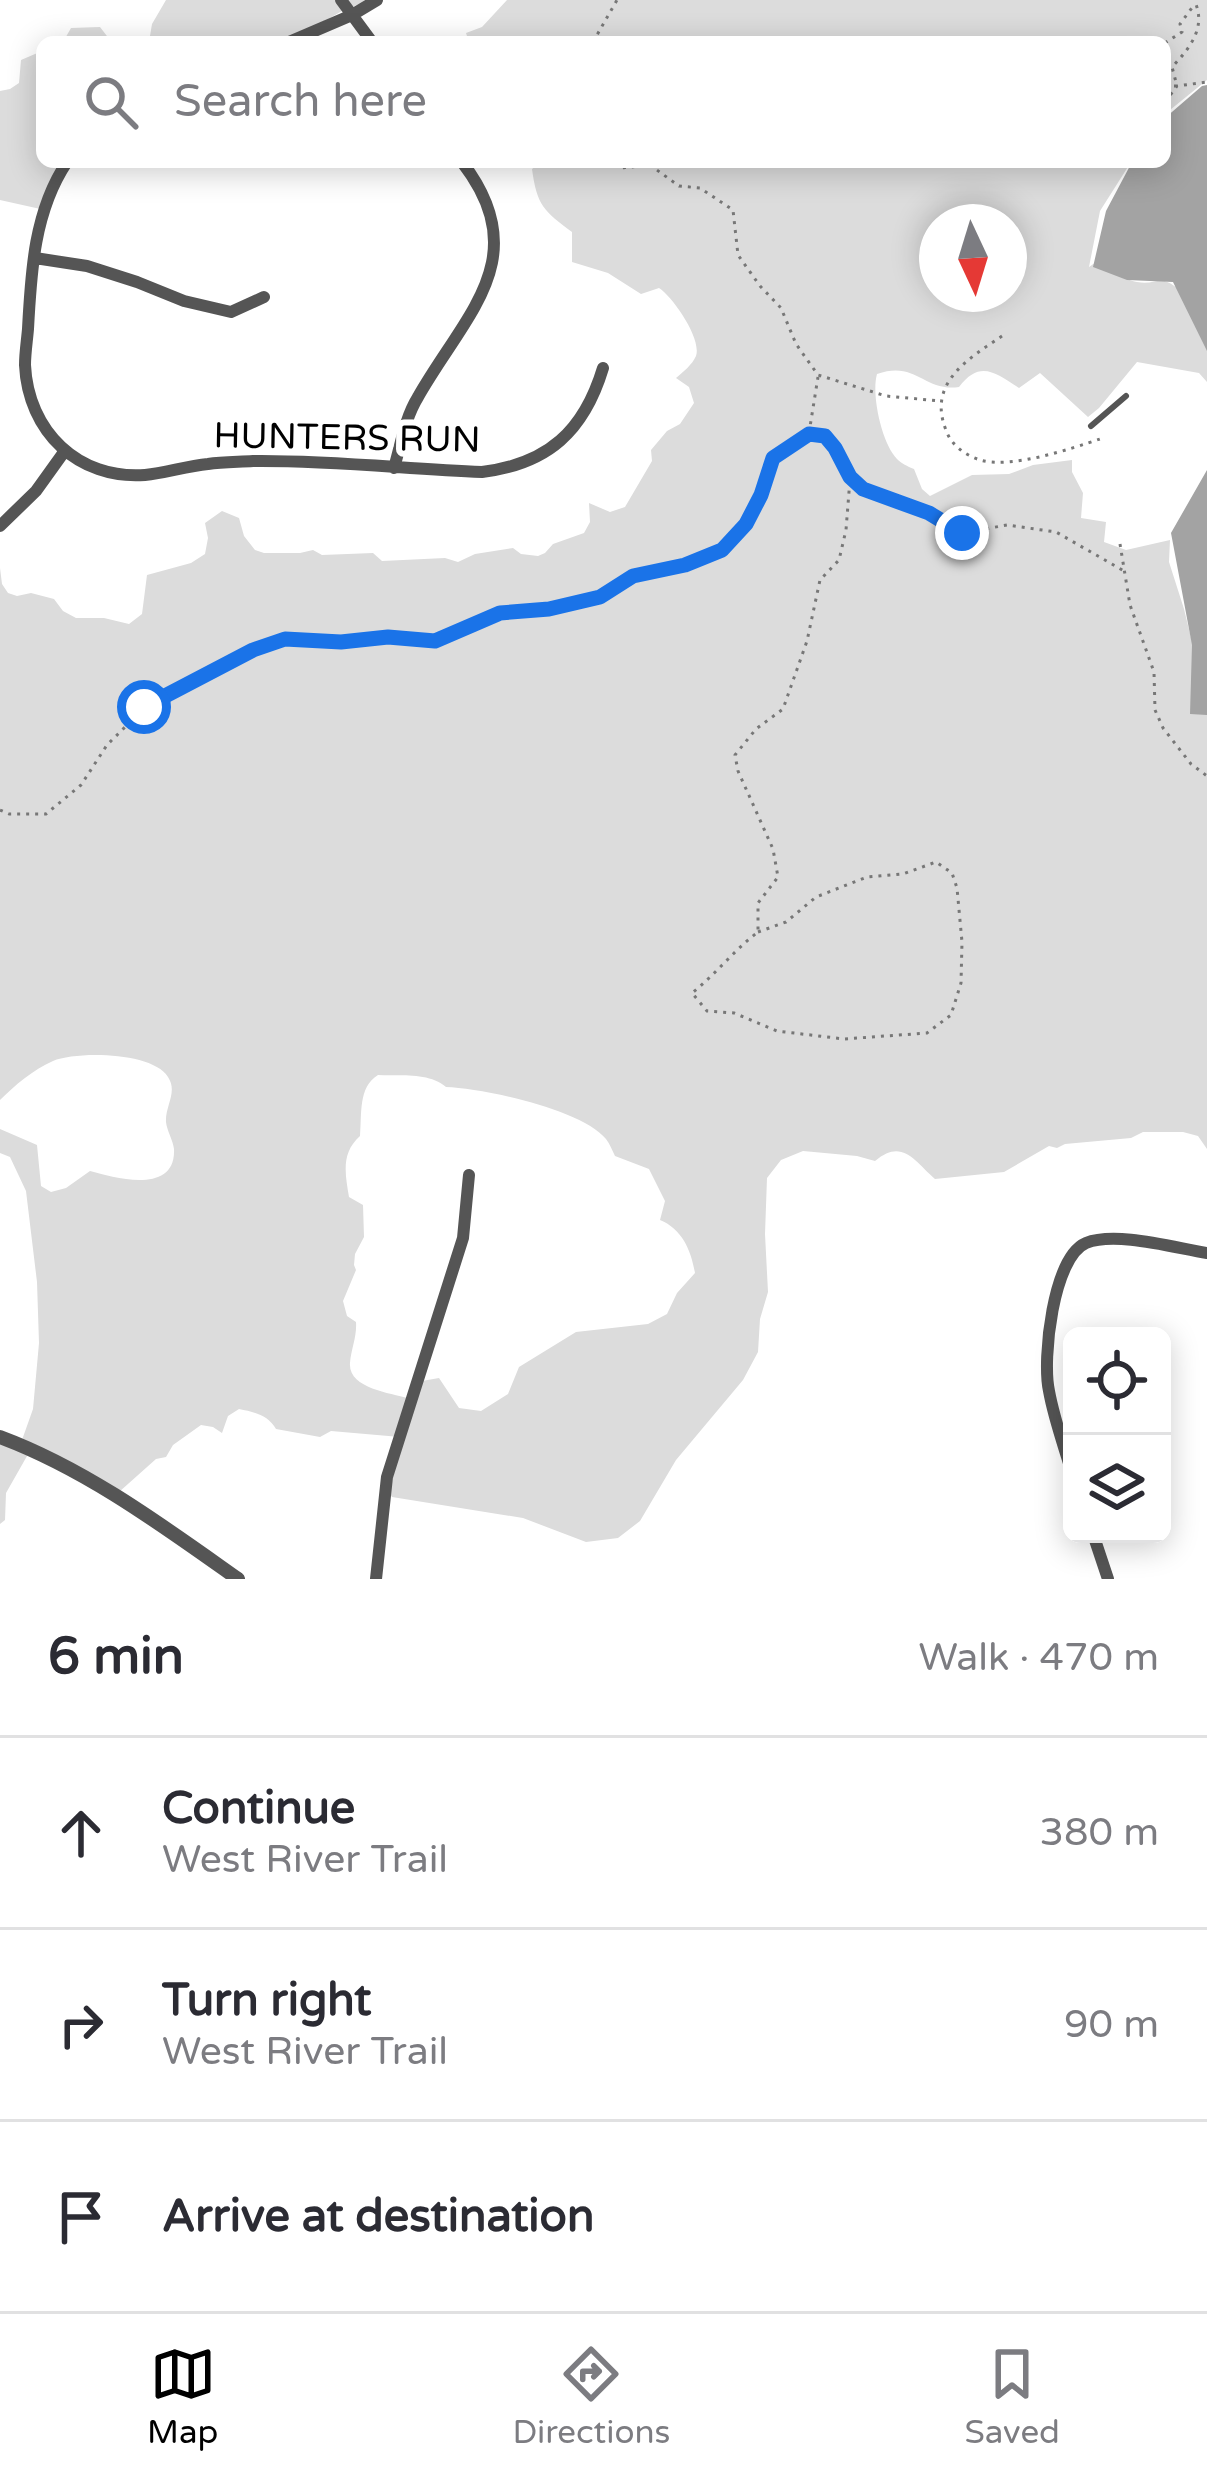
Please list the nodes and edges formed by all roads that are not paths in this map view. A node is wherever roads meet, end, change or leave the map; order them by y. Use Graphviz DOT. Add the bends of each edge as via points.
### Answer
graph roads {
  1 [pos="341,0"];
  2 [pos="377,0"];
  3 [pos="352,15"];
  4 [pos="303,36"];
  5 [pos="368,36"];
  6 [pos="64,168"];
  7 [pos="466,168"];
  8 [pos="35,258"];
  9 [pos="264,297"];
  10 [pos="603,368"];
  11 [pos="1126,396"];
  12 [pos="1091,426"];
  13 [pos="64,452"];
  14 [pos="394,468"];
  15 [pos="0,526"];
  16 [pos="469,1175"];
  17 [pos="1207,1253"];
  18 [pos="0,1437"];
  19 [pos="1063,1443"];
  20 [pos="1096,1543"];
  21 [pos="238,1579"];
  22 [pos="376,1579"];
  23 [pos="1108,1579"];
  1 -- 3 [label="street"];
  2 -- 3 [label="street"];
  3 -- 4 [label="street"];
  3 -- 5 [label="street"];
  6 -- 8 [label="street" via="42,212"];
  7 -- 14 [label="street" via="493,224 490,277 415,402"];
  8 -- 9 [label="street" via="87,266 231,312"];
  8 -- 13 [label="street" via="26,366 36,411"];
  10 -- 14 [label="street, HUNTERS RUN" via="581,417 533,460 482,472"];
  11 -- 12 [label="lane"];
  13 -- 14 [label="street, HUNTERS RUN" via="114,474 252,461"];
  13 -- 15 [label="street"];
  16 -- 22 [label="street" via="463,1238 387,1477"];
  17 -- 19 [label="street" via="1098,1240 1078,1247 1065,1264 1047,1372"];
  18 -- 21 [label="street" via="137,1508"];
  20 -- 23 [label="street"];
}
